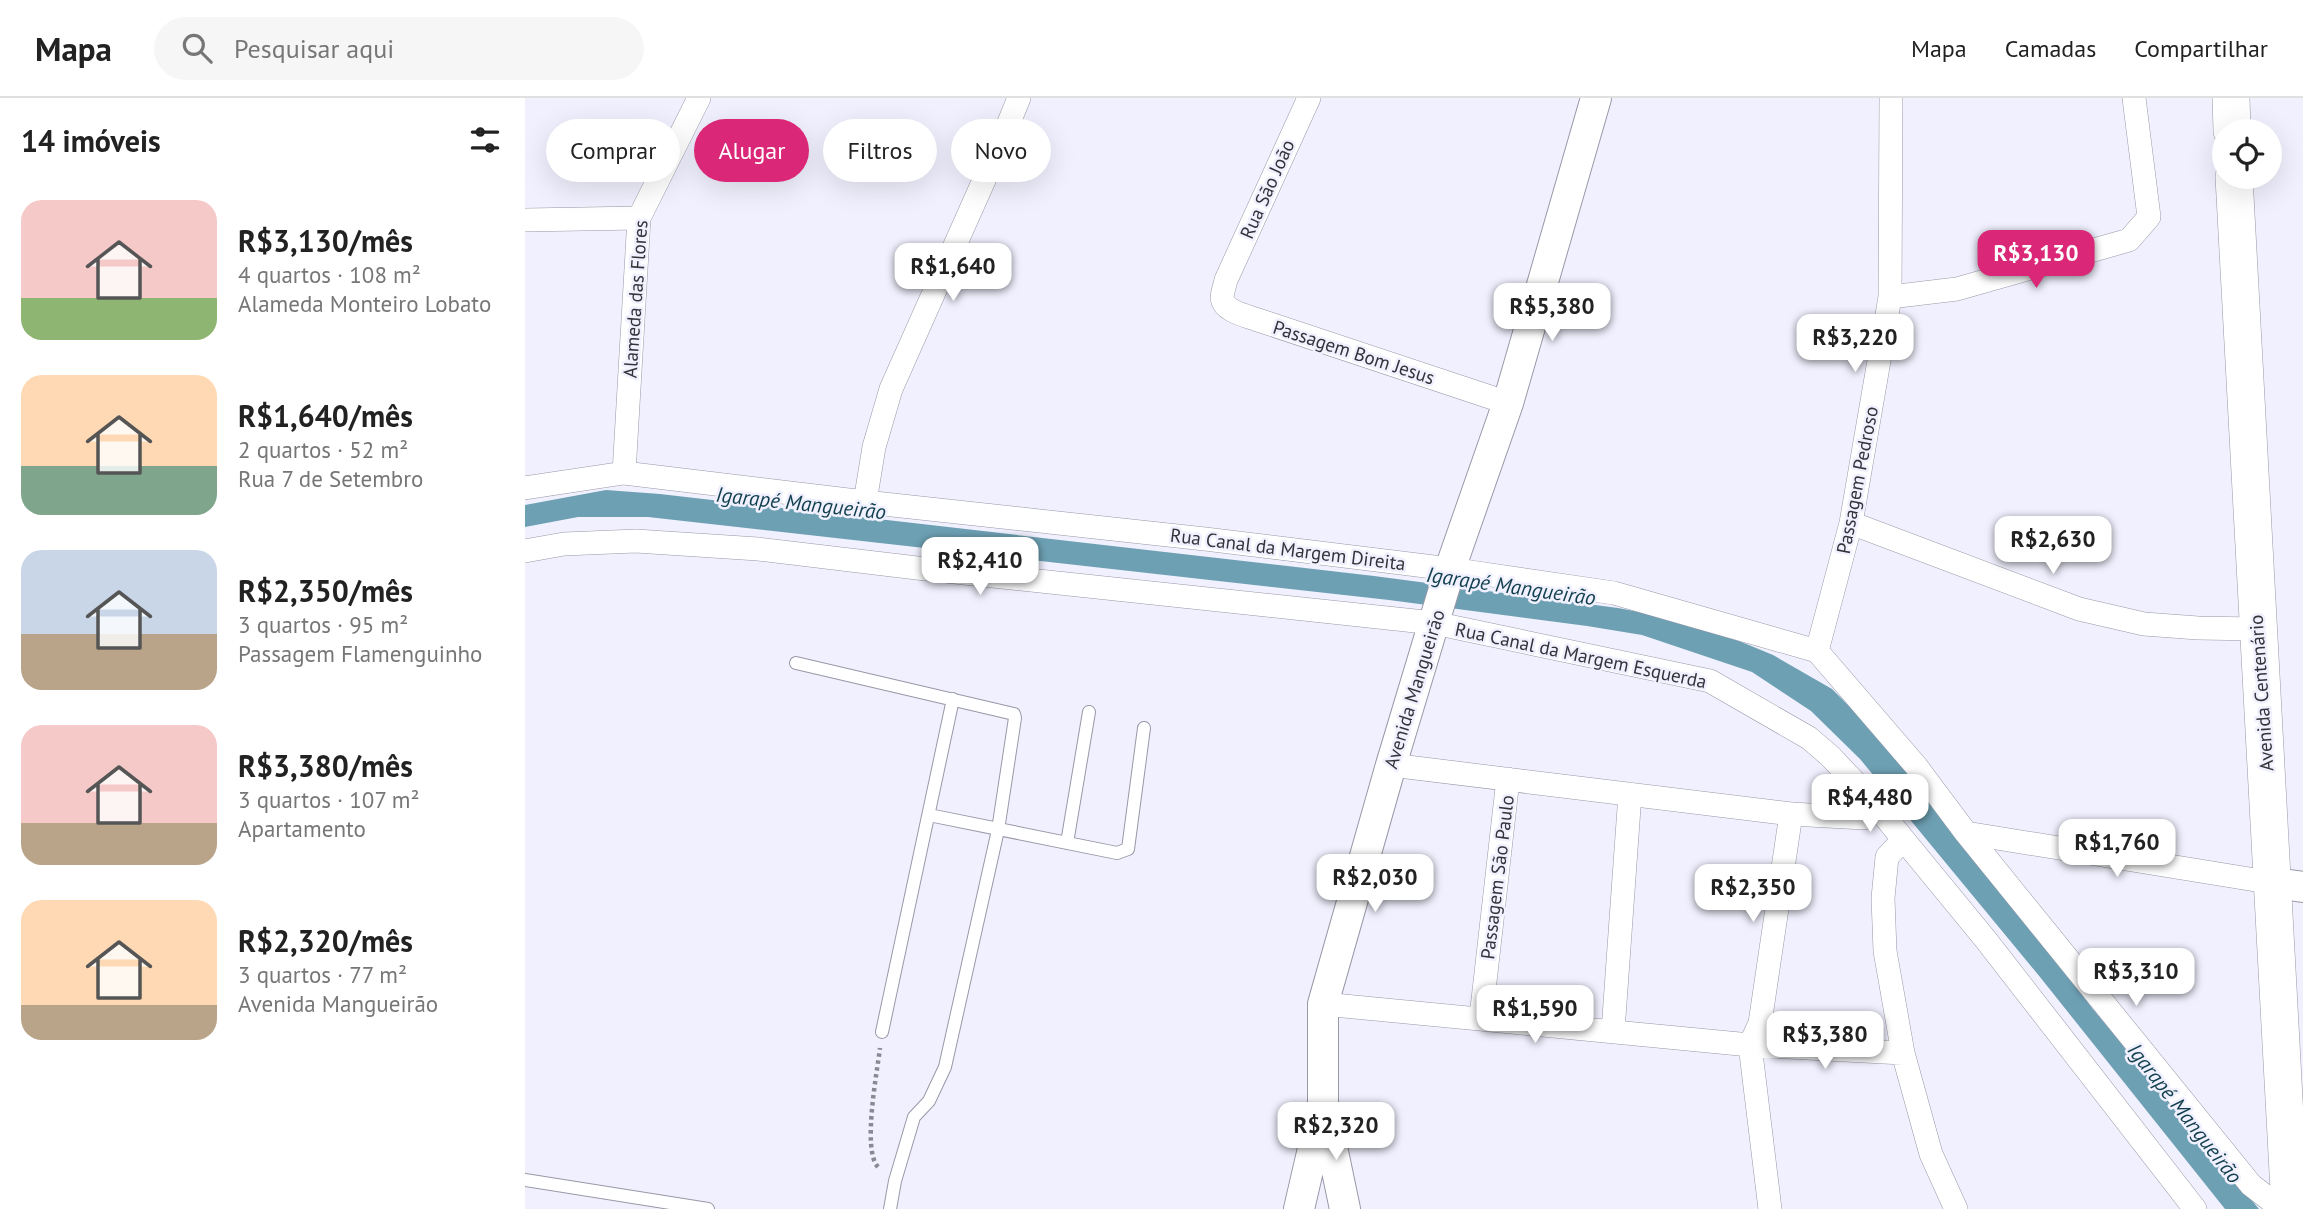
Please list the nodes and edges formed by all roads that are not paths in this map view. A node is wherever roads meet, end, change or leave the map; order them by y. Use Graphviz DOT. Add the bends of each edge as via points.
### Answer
graph roads {
  1 [pos="699,98"];
  2 [pos="1019,98"];
  3 [pos="1309,98"];
  4 [pos="1596,98"];
  5 [pos="1891,98"];
  6 [pos="2134,98"];
  7 [pos="2231,98"];
  8 [pos="2232,119"];
  9 [pos="2236,189"];
  10 [pos="639,218"];
  11 [pos="525,220"];
  12 [pos="1226,280"];
  13 [pos="1890,297"];
  14 [pos="1508,403"];
  15 [pos="624,473"];
  16 [pos="525,488"];
  17 [pos="865,502"];
  18 [pos="1851,523"];
  19 [pos="525,551"];
  20 [pos="1450,569"];
  21 [pos="1434,623"];
  22 [pos="2257,629"];
  23 [pos="1817,651"];
  24 [pos="796,663"];
  25 [pos="953,699"];
  26 [pos="1089,712"];
  27 [pos="1144,728"];
  28 [pos="1391,765"];
  29 [pos="1508,779"];
  30 [pos="1630,794"];
  31 [pos="1867,795"];
  32 [pos="1791,814"];
  33 [pos="929,815"];
  34 [pos="998,830"];
  35 [pos="1966,833"];
  36 [pos="1903,839"];
  37 [pos="1067,843"];
  38 [pos="2288,885"];
  39 [pos="1323,1004"];
  40 [pos="1481,1017"];
  41 [pos="1613,1031"];
  42 [pos="882,1032"];
  43 [pos="1750,1045"];
  44 [pos="1903,1053"];
  45 [pos="1323,1104"];
  46 [pos="525,1180"];
  47 [pos="2290,1208"];
  48 [pos="708,1209"];
  49 [pos="890,1209"];
  50 [pos="1299,1209"];
  51 [pos="1345,1209"];
  52 [pos="1770,1209"];
  53 [pos="1956,1209"];
  54 [pos="2195,1209"];
  1 -- 10 [label="street, Alameda das Flores"];
  2 -- 17 [label="street" via="891,389 874,447"];
  3 -- 12 [label="street, Rua São João"];
  4 -- 14 [label="street, Avenida Mangueirão"];
  5 -- 13 [label="street, Passagem Pedroso"];
  6 -- 13 [label="street" via="2149,218 2129,240 1957,289"];
  7 -- 8 [label="main road"];
  9 -- 22 [label="main road, Avenida Centenário"];
  10 -- 11 [label="street"];
  10 -- 15 [label="street, Alameda das Flores"];
  12 -- 14 [label="street, Passagem Bom Jesus" via="1222,298 1235,312"];
  13 -- 18 [label="street, Passagem Pedroso"];
  14 -- 20 [label="street, Avenida Mangueirão"];
  15 -- 16 [label="street, Rua Canal da Margem Direita"];
  15 -- 17 [label="street, Rua Canal da Margem Direita"];
  17 -- 20 [label="street, Rua Canal da Margem Direita"];
  18 -- 22 [label="street" via="2079,609 2144,624"];
  18 -- 23 [label="street, Passagem Pedroso"];
  19 -- 21 [label="street, Rua Canal da Margem Esquerda" via="636,541 758,549"];
  20 -- 21 [label="street, Avenida Mangueirão"];
  20 -- 23 [label="street, Rua Canal da Margem Direita" via="1614,593"];
  21 -- 28 [label="street, Avenida Mangueirão"];
  21 -- 31 [label="street, Rua Canal da Margem Esquerda" via="1710,681 1809,738"];
  22 -- 38 [label="main road, Avenida Centenário"];
  23 -- 35 [label="street" via="1886,729"];
  24 -- 25 [label="lane"];
  25 -- 33 [label="lane"];
  25 -- 34 [label="lane" via="1014,714"];
  26 -- 37 [label="lane"];
  27 -- 37 [label="lane" via="1128,849 1117,853"];
  28 -- 29 [label="street"];
  28 -- 39 [label="street, Avenida Mangueirão"];
  29 -- 30 [label="street"];
  29 -- 40 [label="street, Passagem São Paulo"];
  30 -- 32 [label="street"];
  30 -- 41 [label="street"];
  31 -- 32 [label="street" via="1864,818"];
  31 -- 36 [label="street, Rua Canal da Margem Esquerda"];
  32 -- 43 [label="street" via="1760,1023"];
  33 -- 34 [label="lane"];
  33 -- 42 [label="lane"];
  34 -- 37 [label="lane"];
  34 -- 49 [label="lane" via="945,1067 929,1101 914,1117"];
  35 -- 38 [label="street"];
  35 -- 47 [label="street" via="2251,1185"];
  36 -- 44 [label="street" via="1887,857 1883,898 1885,951"];
  36 -- 54 [label="street, Rua Canal da Margem Esquerda"];
  38 -- 47 [label="main road, Avenida Centenário"];
  39 -- 40 [label="street"];
  39 -- 45 [label="street, Avenida Mangueirão"];
  40 -- 41 [label="street"];
  41 -- 43 [label="street"];
  43 -- 44 [label="street"];
  43 -- 52 [label="street"];
  44 -- 53 [label="street" via="1931,1154"];
  45 -- 50 [label="street"];
  45 -- 51 [label="street, Avenida Mangueirão"];
  46 -- 48 [label="lane"];
}
